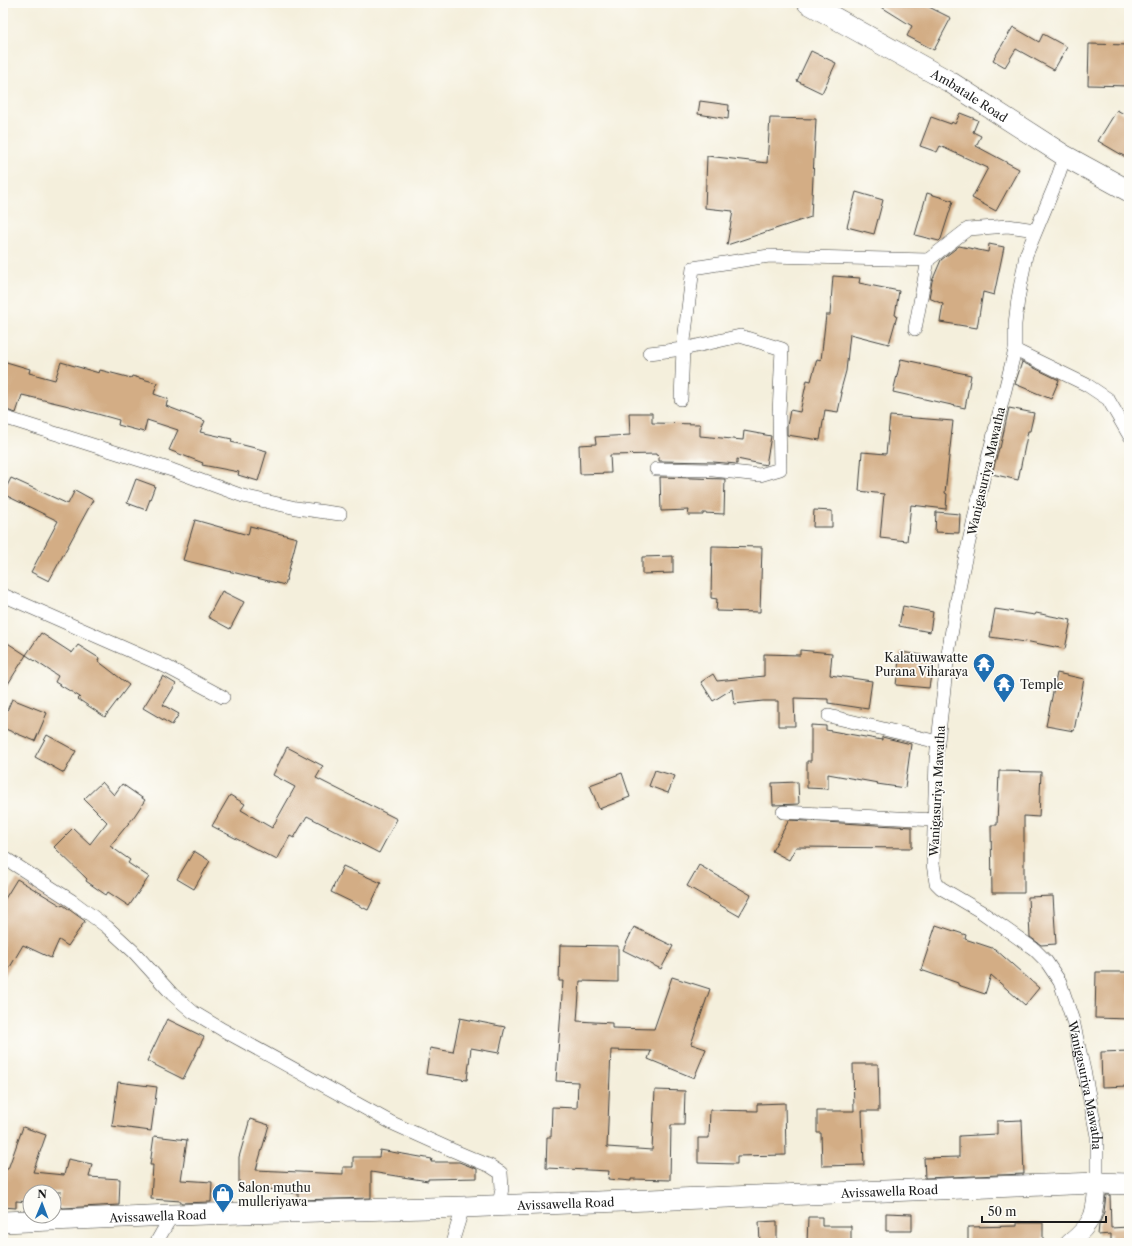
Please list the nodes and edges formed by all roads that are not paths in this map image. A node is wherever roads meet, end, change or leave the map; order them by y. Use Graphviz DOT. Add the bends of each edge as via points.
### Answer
graph roads {
  1 [pos="808,3"];
  2 [pos="1065,156"];
  3 [pos="1129,191"];
  4 [pos="1035,230"];
  5 [pos="928,260"];
  6 [pos="915,329"];
  7 [pos="683,349"];
  8 [pos="1015,350"];
  9 [pos="649,353"];
  10 [pos="681,399"];
  11 [pos="3,417"];
  12 [pos="1129,434"];
  13 [pos="656,470"];
  14 [pos="340,514"];
  15 [pos="3,595"];
  16 [pos="223,697"];
  17 [pos="828,716"];
  18 [pos="938,742"];
  19 [pos="783,812"];
  20 [pos="934,820"];
  21 [pos="3,856"];
  22 [pos="1097,1183"];
  23 [pos="1129,1184"];
  24 [pos="499,1205"];
  25 [pos="463,1207"];
  26 [pos="172,1215"];
  27 [pos="3,1222"];
  28 [pos="156,1243"];
  29 [pos="452,1243"];
  30 [pos="1069,1243"];
  1 -- 2 [label="main road, Ambatale Road" via="950,82"];
  2 -- 3 [label="main road, Ambatale Road"];
  2 -- 4 [label="street, Wanigasuriya Mawatha"];
  4 -- 5 [label="street" via="1008,226 968,229"];
  4 -- 8 [label="street, Wanigasuriya Mawatha" via="1026,255 1018,299"];
  5 -- 6 [label="street"];
  5 -- 7 [label="street" via="769,256 693,268"];
  7 -- 9 [label="street"];
  7 -- 10 [label="street"];
  7 -- 13 [label="street" via="740,336 782,349 780,469 760,475 713,470"];
  8 -- 12 [label="street" via="1086,385 1108,400"];
  8 -- 18 [label="street, Wanigasuriya Mawatha" via="961,577 948,653"];
  11 -- 14 [label="street" via="172,470 244,496 296,508"];
  15 -- 16 [label="street" via="167,667"];
  17 -- 18 [label="street"];
  18 -- 20 [label="street, Wanigasuriya Mawatha"];
  19 -- 20 [label="street"];
  20 -- 22 [label="street, Wanigasuriya Mawatha" via="933,864 936,883 1034,949 1060,982 1086,1075 1097,1136"];
  21 -- 24 [label="street" via="107,927 193,1012 392,1123 501,1173"];
  22 -- 23 [label="main road, Avissawella Road"];
  22 -- 24 [label="main road, Avissawella Road"];
  22 -- 30 [label="street" via="1092,1219"];
  24 -- 25 [label="main road, Avissawella Road"];
  25 -- 26 [label="main road, Avissawella Road"];
  25 -- 29 [label="street"];
  26 -- 27 [label="main road, Avissawella Road"];
  26 -- 28 [label="street"];
}
